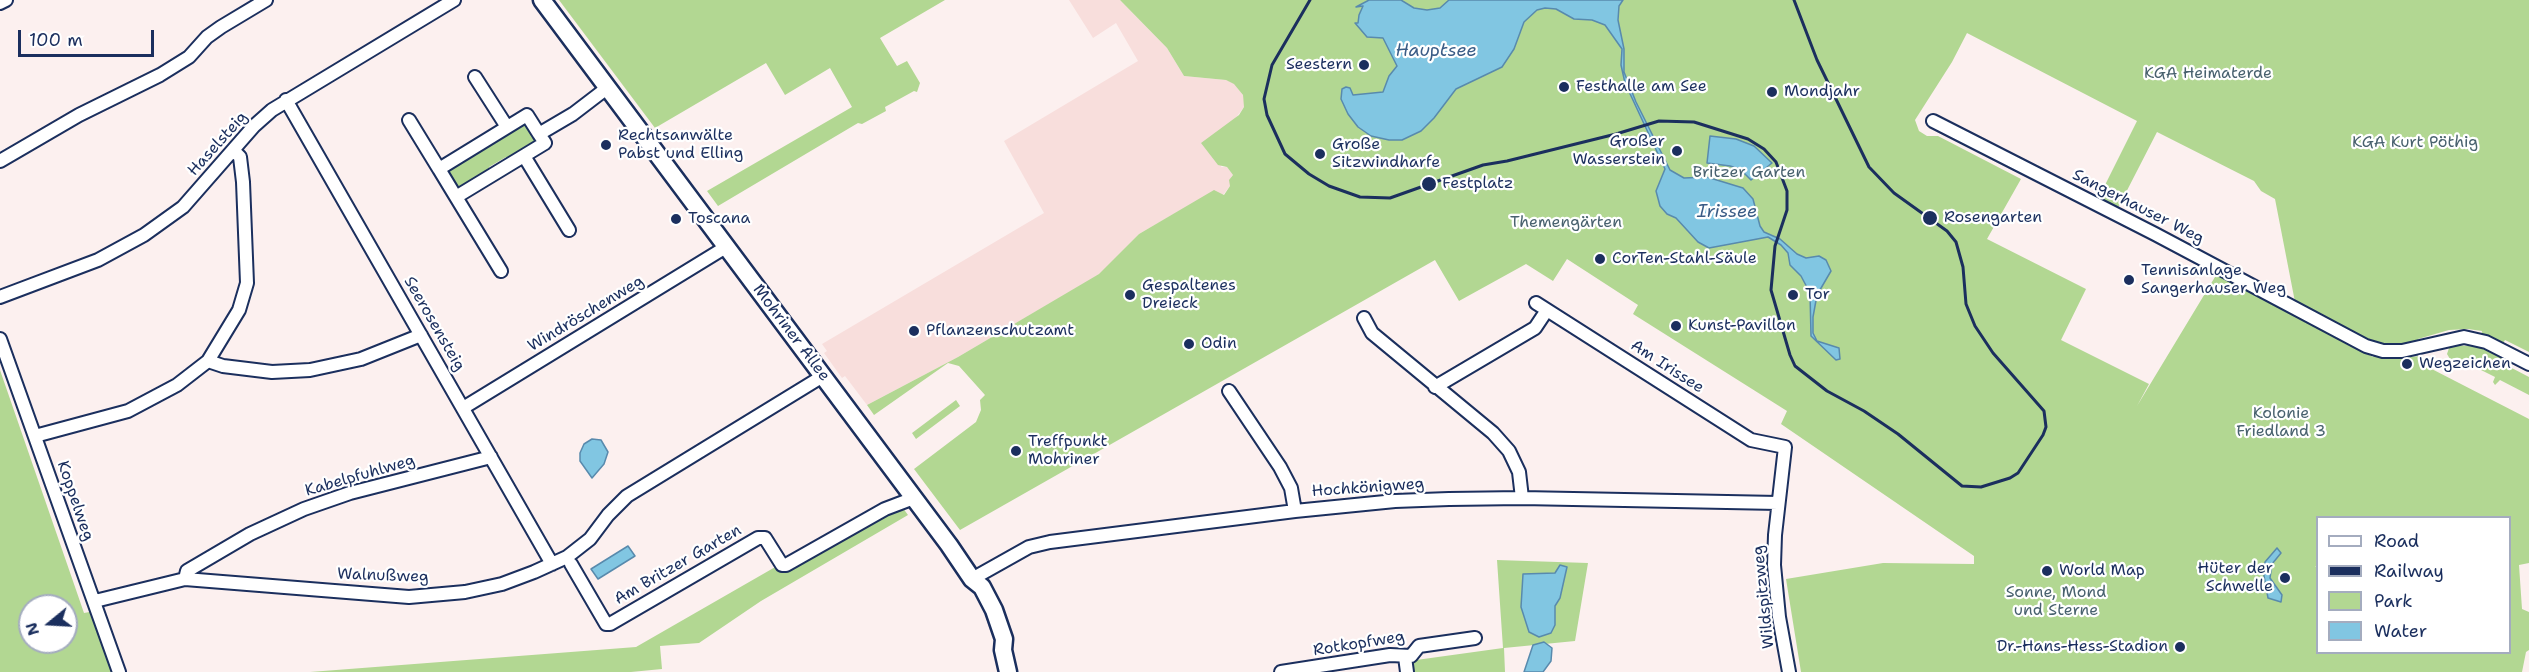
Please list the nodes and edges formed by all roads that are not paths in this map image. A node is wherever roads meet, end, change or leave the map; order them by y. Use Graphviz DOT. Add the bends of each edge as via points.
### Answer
graph roads {
  1 [pos="6,0"];
  2 [pos="266,0"];
  3 [pos="454,0"];
  4 [pos="542,0"];
  5 [pos="0,3"];
  6 [pos="476,77"];
  7 [pos="607,88"];
  8 [pos="286,100"];
  9 [pos="409,120"];
  10 [pos="1933,121"];
  11 [pos="507,127"];
  12 [pos="539,134"];
  13 [pos="315,140"];
  14 [pos="234,151"];
  15 [pos="524,156"];
  16 [pos="0,160"];
  17 [pos="439,168"];
  18 [pos="456,197"];
  19 [pos="360,215"];
  20 [pos="569,230"];
  21 [pos="726,247"];
  22 [pos="501,271"];
  23 [pos="0,297"];
  24 [pos="1364,318"];
  25 [pos="421,335"];
  26 [pos="0,339"];
  27 [pos="208,361"];
  28 [pos="2529,364"];
  29 [pos="823,376"];
  30 [pos="1435,387"];
  31 [pos="1229,391"];
  32 [pos="463,408"];
  33 [pos="35,436"];
  34 [pos="1785,447"];
  35 [pos="491,457"];
  36 [pos="914,498"];
  37 [pos="1522,498"];
  38 [pos="1778,503"];
  39 [pos="1295,511"];
  40 [pos="552,564"];
  41 [pos="571,564"];
  42 [pos="185,579"];
  43 [pos="972,579"];
  44 [pos="95,601"];
  45 [pos="1475,638"];
  46 [pos="1405,657"];
  47 [pos="119,672"];
  48 [pos="1008,672"];
  49 [pos="1281,672"];
  50 [pos="1407,672"];
  51 [pos="1790,672"];
  1 -- 5 [label="street"];
  2 -- 16 [label="street" via="221,27 189,57 160,75"];
  3 -- 8 [label="street, Haselsteig"];
  4 -- 7 [label="main road, Mohriner Allee"];
  6 -- 11 [label="street"];
  7 -- 12 [label="street"];
  7 -- 21 [label="main road, Mohriner Allee"];
  8 -- 14 [label="street, Haselsteig" via="254,126"];
  8 -- 25 [label="street, Seerosensteig"];
  9 -- 17 [label="street"];
  10 -- 28 [label="street, Sangerhauser Weg" via="2366,346 2383,351 2412,349 2464,337 2486,342"];
  11 -- 12 [label="street" via="527,115"];
  11 -- 17 [label="street"];
  12 -- 15 [label="street" via="545,143"];
  13 -- 19 [label="street"];
  14 -- 23 [label="street, Haselsteig" via="183,207 144,235 98,260"];
  14 -- 27 [label="street" via="240,157 243,182 247,283 239,310"];
  15 -- 18 [label="street"];
  15 -- 20 [label="street"];
  17 -- 18 [label="street"];
  18 -- 22 [label="street"];
  21 -- 29 [label="main road, Mohriner Allee"];
  21 -- 32 [label="street, Windröschenweg"];
  24 -- 30 [label="street" via="1372,333"];
  25 -- 27 [label="street" via="360,359 310,370 272,372"];
  25 -- 32 [label="street, Seerosensteig"];
  26 -- 33 [label="street, Koppelweg"];
  27 -- 33 [label="street" via="177,385 128,411"];
  29 -- 36 [label="main road, Mohriner Allee"];
  29 -- 40 [label="street, Walnußweg" via="627,496 590,539"];
  30 -- 34 [label="street, Am Irissee" via="1535,328 1541,306 1751,440"];
  30 -- 37 [label="street" via="1493,433 1509,451 1519,472"];
  31 -- 39 [label="street" via="1280,467 1291,488"];
  32 -- 35 [label="street, Seerosensteig"];
  33 -- 44 [label="street, Koppelweg"];
  34 -- 38 [label="street, Wildspitzweg"];
  35 -- 40 [label="street, Seerosensteig"];
  35 -- 42 [label="street, Kabelpfuhlweg" via="350,493 304,509 187,570"];
  36 -- 41 [label="street, Am Britzer Garten" via="885,508 786,565 782,565 765,538 758,538 610,624 606,624"];
  36 -- 43 [label="main road, Mohriner Allee"];
  37 -- 38 [label="street, Hochkönigweg"];
  37 -- 39 [label="street, Hochkönigweg" via="1395,501"];
  38 -- 51 [label="street, Wildspitzweg" via="1774,565"];
  39 -- 43 [label="street, Hochkönigweg" via="1050,542 1029,548"];
  40 -- 42 [label="street, Walnußweg" via="475,590 409,597"];
  42 -- 44 [label="street, Walnußweg"];
  43 -- 48 [label="main road, Mohriner Allee" via="982,586 994,610 1004,639"];
  44 -- 47 [label="street, Koppelweg"];
  45 -- 46 [label="street, Rotkopfweg" via="1419,646"];
  46 -- 49 [label="street, Rotkopfweg" via="1399,654"];
  46 -- 50 [label="street"];
}
